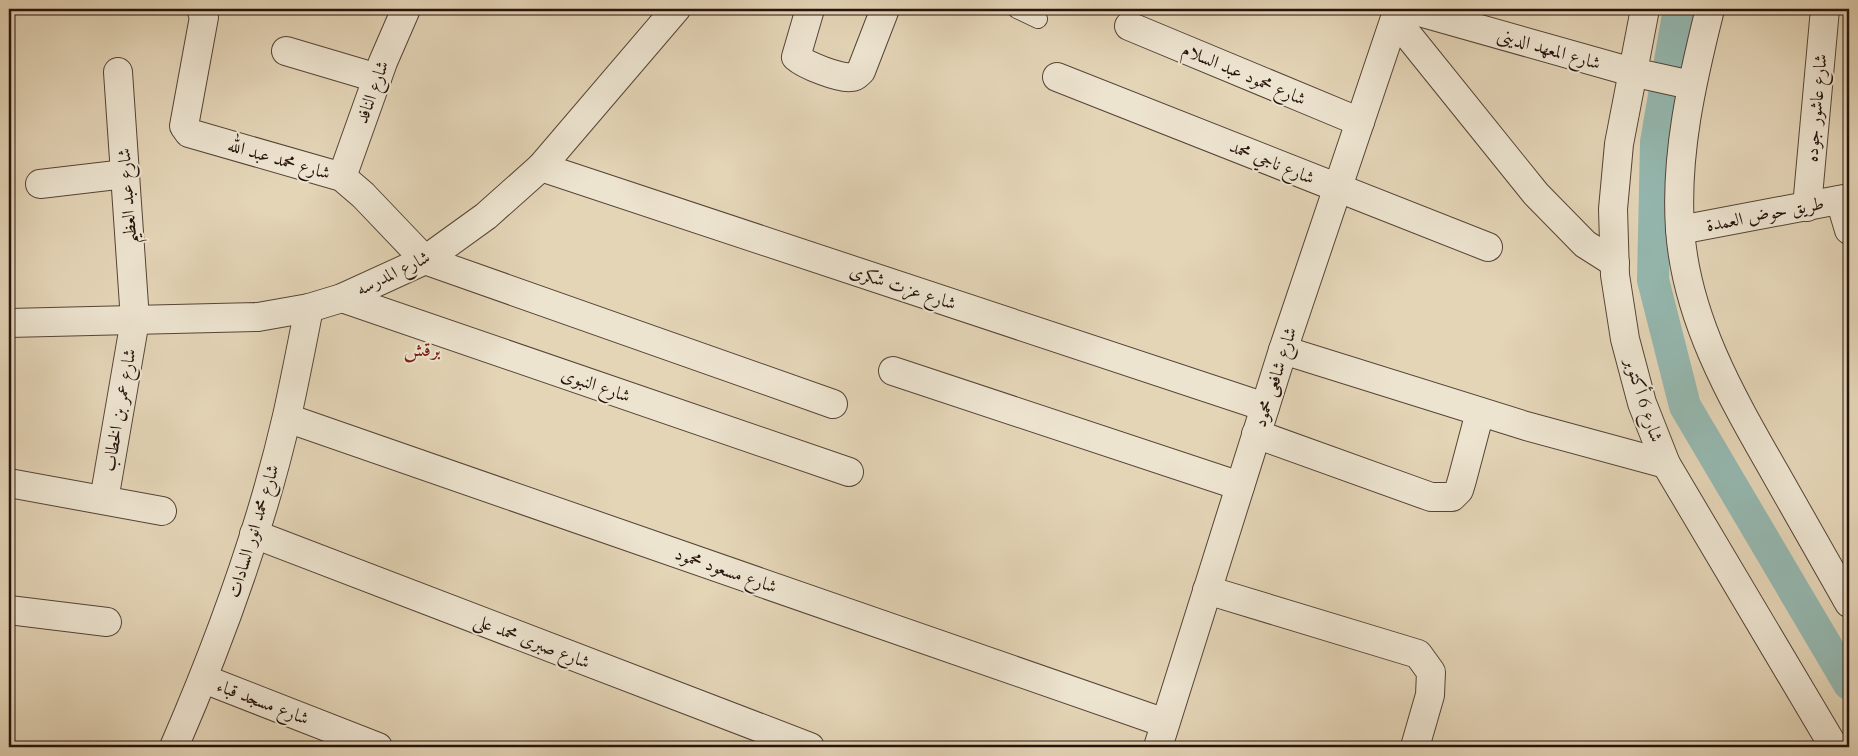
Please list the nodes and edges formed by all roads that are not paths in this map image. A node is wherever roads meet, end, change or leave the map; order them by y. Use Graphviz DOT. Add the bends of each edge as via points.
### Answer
graph roads {
  1 [pos="201,9"];
  2 [pos="406,9"];
  3 [pos="676,9"];
  4 [pos="810,9"];
  5 [pos="885,9"];
  6 [pos="1017,9"];
  7 [pos="1645,9"];
  8 [pos="1710,9"];
  9 [pos="1825,9"];
  10 [pos="1401,12"];
  11 [pos="1038,19"];
  12 [pos="1128,26"];
  13 [pos="286,51"];
  14 [pos="118,72"];
  15 [pos="1632,72"];
  16 [pos="1056,77"];
  17 [pos="377,78"];
  18 [pos="1691,86"];
  19 [pos="1360,122"];
  20 [pos="541,167"];
  21 [pos="125,174"];
  22 [pos="342,177"];
  23 [pos="40,184"];
  24 [pos="1338,189"];
  25 [pos="1845,199"];
  26 [pos="1807,207"];
  27 [pos="1680,230"];
  28 [pos="1849,230"];
  29 [pos="1488,247"];
  30 [pos="425,260"];
  31 [pos="1615,263"];
  32 [pos="342,298"];
  33 [pos="309,308"];
  34 [pos="135,320"];
  35 [pos="9,323"];
  36 [pos="1283,350"];
  37 [pos="893,371"];
  38 [pos="833,404"];
  39 [pos="1266,407"];
  40 [pos="1480,412"];
  41 [pos="287,418"];
  42 [pos="1256,434"];
  43 [pos="1666,464"];
  44 [pos="849,472"];
  45 [pos="9,483"];
  46 [pos="1240,486"];
  47 [pos="104,500"];
  48 [pos="162,511"];
  49 [pos="254,534"];
  50 [pos="1207,590"];
  51 [pos="1849,603"];
  52 [pos="9,610"];
  53 [pos="107,622"];
  54 [pos="204,679"];
  55 [pos="1161,735"];
  56 [pos="174,747"];
  57 [pos="378,747"];
  58 [pos="810,747"];
  59 [pos="1415,747"];
  60 [pos="1834,747"];
  1 -- 22 [label="street, شارع محمد عبد الله" via="204,17 184,126 189,133"];
  2 -- 17 [label="street, شارع النافد"];
  3 -- 20 [label="street, شارع المدرسه"];
  4 -- 5 [label="street" via="796,57 844,78 853,77 861,71"];
  6 -- 11 [label="lane"];
  7 -- 15 [label="street, شارع 6 أكتوبر"];
  8 -- 18 [label="street"];
  9 -- 26 [label="street, شارع عاشور جوده"];
  10 -- 15 [label="street, شارع المعهد الدينى"];
  10 -- 19 [label="street, شارع شافعى محمود"];
  10 -- 31 [label="street" via="1536,194 1585,244"];
  12 -- 19 [label="street, شارع محمود عبد السلام"];
  13 -- 17 [label="street"];
  14 -- 21 [label="street, شارع عبد العظيم"];
  15 -- 18 [label="street, شارع المعهد الدينى"];
  15 -- 31 [label="street, شارع 6 أكتوبر" via="1619,144 1614,209"];
  16 -- 24 [label="street, شارع ناجي محمد"];
  17 -- 22 [label="street, شارع النافد"];
  18 -- 27 [label="street" via="1680,166"];
  19 -- 24 [label="street, شارع شافعى محمود"];
  20 -- 30 [label="street, شارع المدرسه" via="486,216"];
  20 -- 39 [label="street, شارع عزت شكرى"];
  21 -- 23 [label="street"];
  21 -- 34 [label="street, شارع عبد العظيم"];
  22 -- 30 [label="street, شارع محمد عبد الله"];
  24 -- 29 [label="street, شارع ناجي محمد"];
  24 -- 36 [label="street, شارع شافعى محمود"];
  25 -- 26 [label="street, طريق حوض العمدة"];
  25 -- 28 [label="street"];
  26 -- 27 [label="street, طريق حوض العمدة"];
  27 -- 51 [label="street" via="1686,269 1704,338 1733,399"];
  30 -- 32 [label="street, شارع المدرسه"];
  30 -- 38 [label="street"];
  31 -- 43 [label="street, شارع 6 أكتوبر" via="1625,340 1642,403"];
  32 -- 33 [label="street, شارع المدرسه"];
  32 -- 44 [label="street, شارع النبوى"];
  33 -- 34 [label="street, شارع المدرسه" via="258,317"];
  33 -- 41 [label="street, شارع محمد انور السادات"];
  34 -- 35 [label="street, شارع المدرسه"];
  34 -- 47 [label="street, شارع عمر بن الخطاب"];
  36 -- 39 [label="street, شارع شافعى محمود"];
  36 -- 40 [label="street"];
  37 -- 46 [label="street"];
  39 -- 42 [label="street, شارع شافعى محمود"];
  40 -- 42 [label="street" via="1462,480 1452,497 1431,496"];
  40 -- 43 [label="street"];
  41 -- 49 [label="street, شارع محمد انور السادات"];
  41 -- 55 [label="street, شارع مسعود محمود"];
  42 -- 46 [label="street, شارع شافعى محمود"];
  43 -- 60 [label="street, شارع 6 أكتوبر"];
  45 -- 47 [label="street"];
  46 -- 50 [label="street, شارع شافعى محمود"];
  47 -- 48 [label="street"];
  49 -- 54 [label="street, شارع محمد انور السادات"];
  49 -- 58 [label="street, شارع صبرى محمد على"];
  50 -- 55 [label="street, شارع شافعى محمود"];
  50 -- 59 [label="street" via="1418,654 1431,672 1430,695"];
  52 -- 53 [label="street"];
  54 -- 56 [label="street, شارع محمد انور السادات"];
  54 -- 57 [label="street, شارع مسجد قباء"];
}
